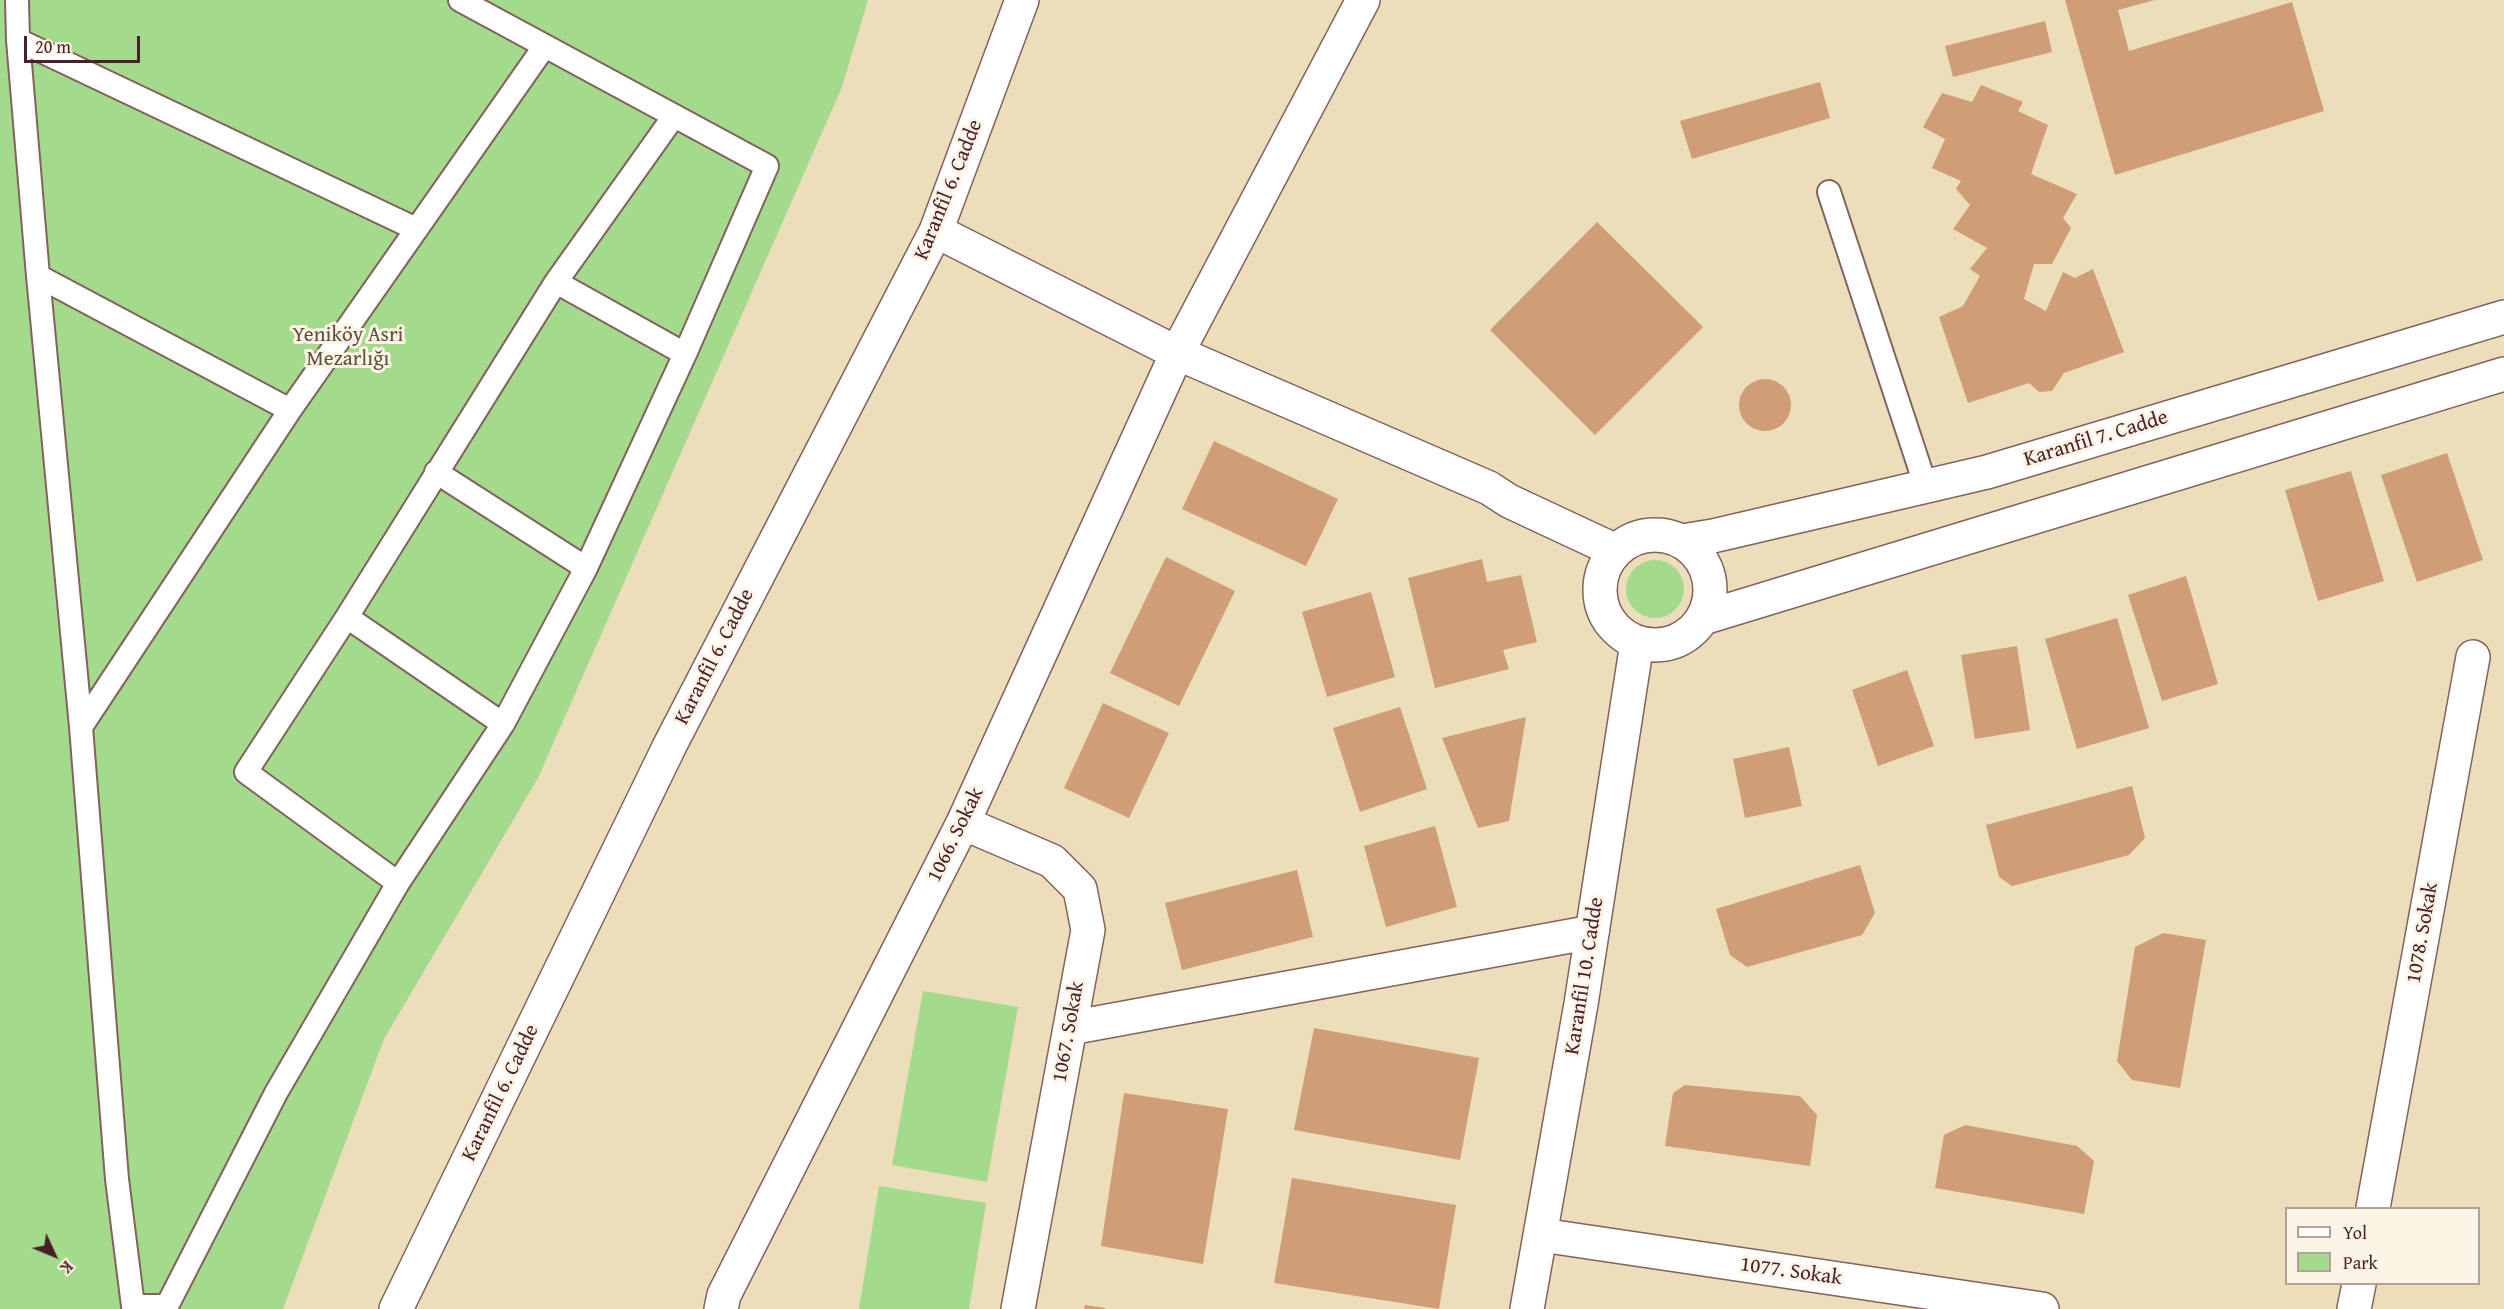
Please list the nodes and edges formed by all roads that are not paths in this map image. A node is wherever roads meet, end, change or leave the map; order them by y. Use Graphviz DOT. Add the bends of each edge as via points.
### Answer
graph roads {
  1 [pos="17,0"];
  2 [pos="460,0"];
  3 [pos="1022,0"];
  4 [pos="1362,0"];
  5 [pos="18,40"];
  6 [pos="544,47"];
  7 [pos="674,116"];
  8 [pos="1829,192"];
  9 [pos="416,229"];
  10 [pos="936,231"];
  11 [pos="38,276"];
  12 [pos="556,282"];
  13 [pos="2504,317"];
  14 [pos="1177,353"];
  15 [pos="686,354"];
  16 [pos="2504,374"];
  17 [pos="290,410"];
  18 [pos="436,472"];
  19 [pos="1926,487"];
  20 [pos="1682,541"];
  21 [pos="1616,551"];
  22 [pos="586,568"];
  23 [pos="348,617"];
  24 [pos="1703,618"];
  25 [pos="1637,643"];
  26 [pos="2473,657"];
  27 [pos="503,724"];
  28 [pos="81,727"];
  29 [pos="963,823"];
  30 [pos="398,883"];
  31 [pos="1592,932"];
  32 [pos="1070,1028"];
  33 [pos="2373,1207"];
  34 [pos="1541,1235"];
  35 [pos="2359,1285"];
  36 [pos="133,1307"];
  37 [pos="396,1309"];
  38 [pos="721,1309"];
  39 [pos="1018,1309"];
  40 [pos="1527,1309"];
  41 [pos="2042,1309"];
  42 [pos="2354,1309"];
  1 -- 5 [label="lane"];
  2 -- 6 [label="lane"];
  3 -- 10 [label="street, Karanfil 6. Cadde"];
  4 -- 14 [label="street, 1066. Sokak"];
  5 -- 9 [label="lane"];
  5 -- 11 [label="lane"];
  6 -- 7 [label="lane"];
  6 -- 9 [label="lane"];
  7 -- 12 [label="lane"];
  7 -- 15 [label="lane" via="766,166"];
  8 -- 19 [label="lane"];
  9 -- 17 [label="lane"];
  10 -- 14 [label="street"];
  10 -- 37 [label="street, Karanfil 6. Cadde" via="670,745"];
  11 -- 17 [label="lane"];
  11 -- 28 [label="lane"];
  12 -- 15 [label="lane"];
  12 -- 18 [label="lane"];
  13 -- 19 [label="street, Karanfil 7. Cadde"];
  14 -- 21 [label="street" via="1489,488"];
  14 -- 29 [label="street, 1066. Sokak"];
  15 -- 22 [label="lane"];
  16 -- 24 [label="street"];
  17 -- 28 [label="lane"];
  18 -- 22 [label="lane"];
  18 -- 23 [label="lane"];
  19 -- 20 [label="street, Karanfil 7. Cadde"];
  20 -- 21 [label="street" via="1665,535 1647,535 1630,540"];
  20 -- 24 [label="street" via="1696,552 1708,575 1710,602"];
  21 -- 25 [label="street" via="1605,565 1600,603 1608,620"];
  22 -- 27 [label="lane"];
  23 -- 27 [label="lane"];
  23 -- 30 [label="lane" via="246,772"];
  24 -- 25 [label="street" via="1691,633 1674,642 1656,646"];
  25 -- 31 [label="street, Karanfil 10. Cadde"];
  26 -- 33 [label="street, 1078. Sokak"];
  27 -- 30 [label="lane"];
  28 -- 36 [label="lane" via="117,1179"];
  29 -- 32 [label="street, 1067. Sokak" via="1052,861 1080,889 1088,930"];
  29 -- 38 [label="street, 1066. Sokak" via="724,1295"];
  30 -- 36 [label="lane" via="276,1093 167,1306"];
  31 -- 32 [label="street"];
  31 -- 34 [label="street, Karanfil 10. Cadde"];
  32 -- 39 [label="street, 1067. Sokak"];
  34 -- 40 [label="street, Karanfil 10. Cadde"];
  34 -- 41 [label="street, 1077. Sokak"];
  35 -- 42 [label="street"];
}
